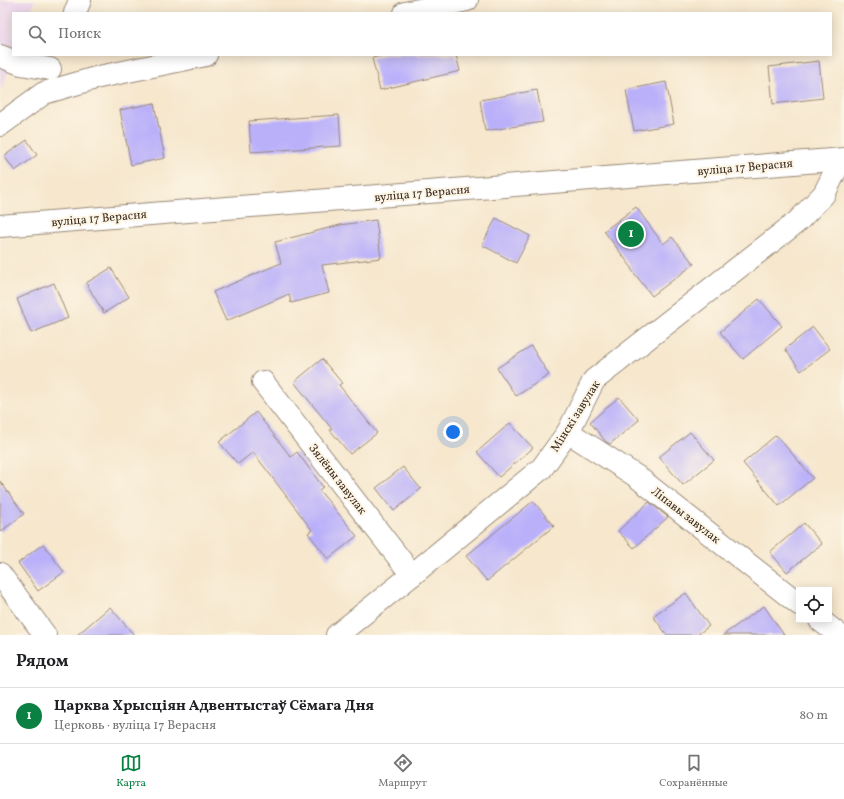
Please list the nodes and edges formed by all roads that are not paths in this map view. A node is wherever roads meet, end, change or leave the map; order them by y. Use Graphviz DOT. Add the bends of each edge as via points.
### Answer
graph roads {
  1 [pos="80,0"];
  2 [pos="467,0"];
  3 [pos="75,12"];
  4 [pos="410,12"];
  5 [pos="0,56"];
  6 [pos="201,56"];
  7 [pos="53,62"];
  8 [pos="44,94"];
  9 [pos="0,125"];
  10 [pos="842,159"];
  11 [pos="0,226"];
  12 [pos="263,382"];
  13 [pos="568,432"];
  14 [pos="0,574"];
  15 [pos="412,575"];
  16 [pos="796,602"];
  17 [pos="824,623"];
  18 [pos="343,633"];
  19 [pos="45,635"];
  20 [pos="839,635"];
  1 -- 3 [label="street"];
  2 -- 4 [label="street"];
  5 -- 7 [label="street" via="21,64"];
  6 -- 8 [label="street" via="99,77"];
  7 -- 8 [label="street"];
  8 -- 9 [label="street"];
  10 -- 11 [label="street, вуліца 17 Верасня"];
  10 -- 13 [label="street, Мінскі завулак" via="824,194 798,221 594,380"];
  12 -- 15 [label="street, Зялёны завулак"];
  13 -- 15 [label="street, Мінскі завулак" via="542,468"];
  13 -- 16 [label="street, Ліпавы завулак" via="636,476"];
  14 -- 19 [label="street"];
  15 -- 18 [label="street, Мінскі завулак"];
  17 -- 20 [label="street"];
}
